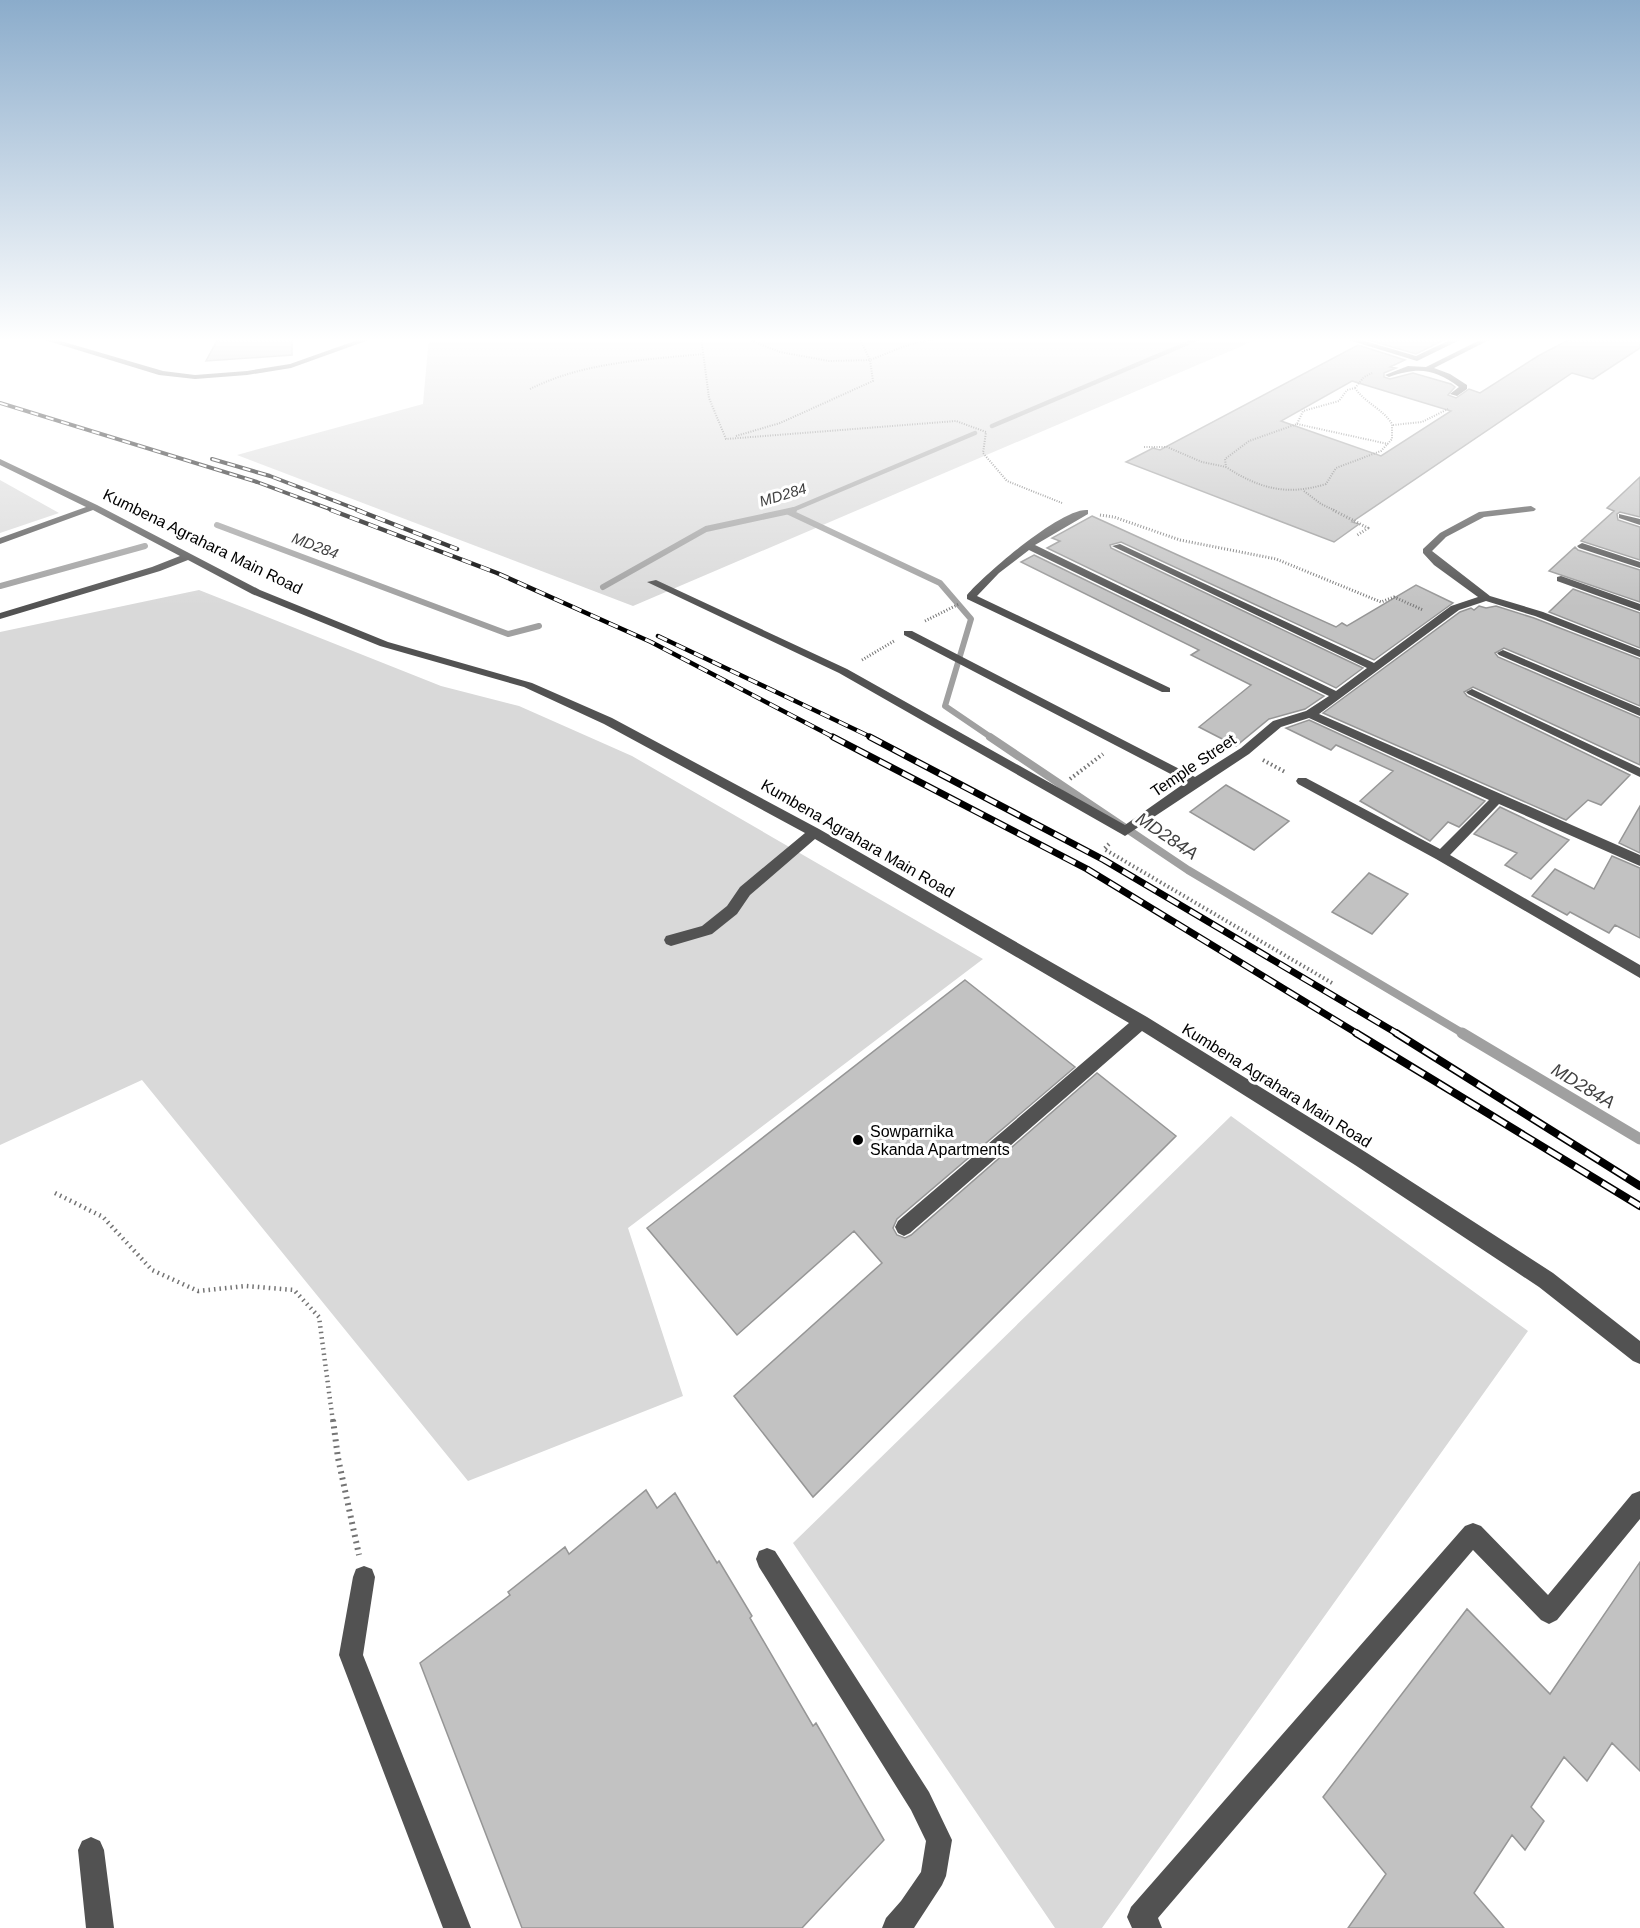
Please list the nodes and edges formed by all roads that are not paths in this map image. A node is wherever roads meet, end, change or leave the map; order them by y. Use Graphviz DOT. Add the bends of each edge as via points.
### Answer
graph roads {
  1 [pos="0,462"];
  2 [pos="94,507"];
  3 [pos="1531,509"];
  4 [pos="1084,512"];
  5 [pos="1622,516"];
  6 [pos="1640,522"];
  7 [pos="0,541"];
  8 [pos="1029,546"];
  9 [pos="1117,546"];
  10 [pos="1582,546"];
  11 [pos="187,557"];
  12 [pos="1640,565"];
  13 [pos="1561,579"];
  14 [pos="652,582"];
  15 [pos="1486,598"];
  16 [pos="1640,608"];
  17 [pos="0,616"];
  18 [pos="908,633"];
  19 [pos="1503,652"];
  20 [pos="1640,654"];
  21 [pos="1374,667"];
  22 [pos="1166,690"];
  23 [pos="1472,692"];
  24 [pos="1337,696"];
  25 [pos="1640,712"];
  26 [pos="1310,714"];
  27 [pos="1640,773"];
  28 [pos="1302,781"];
  29 [pos="1195,782"];
  30 [pos="1497,799"];
  31 [pos="814,832"];
  32 [pos="1441,856"];
  33 [pos="1640,861"];
  34 [pos="671,940"];
  35 [pos="1640,972"];
  36 [pos="1141,1022"];
  37 [pos="904,1227"];
  38 [pos="1640,1354"];
  39 [pos="1640,1502"];
  40 [pos="767,1559"];
  41 [pos="364,1577"];
  42 [pos="91,1850"];
  43 [pos="100,1928"];
  44 [pos="457,1928"];
  45 [pos="896,1928"];
  46 [pos="1148,1928"];
  1 -- 2 [label="street, Kumbena Agrahara Main Road"];
  2 -- 7 [label="street"];
  2 -- 11 [label="street, Kumbena Agrahara Main Road"];
  3 -- 15 [label="street" via="1482,514 1443,534 1426,551"];
  4 -- 8 [label="street"];
  5 -- 6 [label="street"];
  8 -- 22 [label="street" via="989,575 971,597"];
  8 -- 24 [label="street"];
  9 -- 21 [label="street"];
  10 -- 12 [label="street"];
  11 -- 17 [label="street"];
  11 -- 31 [label="street, Kumbena Agrahara Main Road" via="256,592 384,644 538,690 608,721"];
  13 -- 16 [label="street"];
  14 -- 29 [label="street, Temple Street" via="843,671 1125,831"];
  15 -- 20 [label="street" via="1539,614"];
  15 -- 21 [label="street" via="1455,608"];
  18 -- 29 [label="street"];
  19 -- 25 [label="street"];
  21 -- 24 [label="street"];
  23 -- 27 [label="street"];
  24 -- 26 [label="street"];
  26 -- 29 [label="street, Temple Street" via="1278,724 1245,751"];
  26 -- 30 [label="street"];
  28 -- 32 [label="street"];
  30 -- 32 [label="street"];
  30 -- 33 [label="street"];
  31 -- 34 [label="street" via="745,891 732,910 707,930"];
  31 -- 36 [label="street, Kumbena Agrahara Main Road"];
  32 -- 35 [label="street"];
  36 -- 37 [label="street"];
  36 -- 38 [label="street, Kumbena Agrahara Main Road" via="1351,1152 1546,1280"];
  39 -- 46 [label="street" via="1549,1612 1473,1534 1141,1917"];
  40 -- 45 [label="street" via="920,1801 939,1840 933,1876"];
  41 -- 44 [label="street" via="351,1655"];
  42 -- 43 [label="street"];
}
